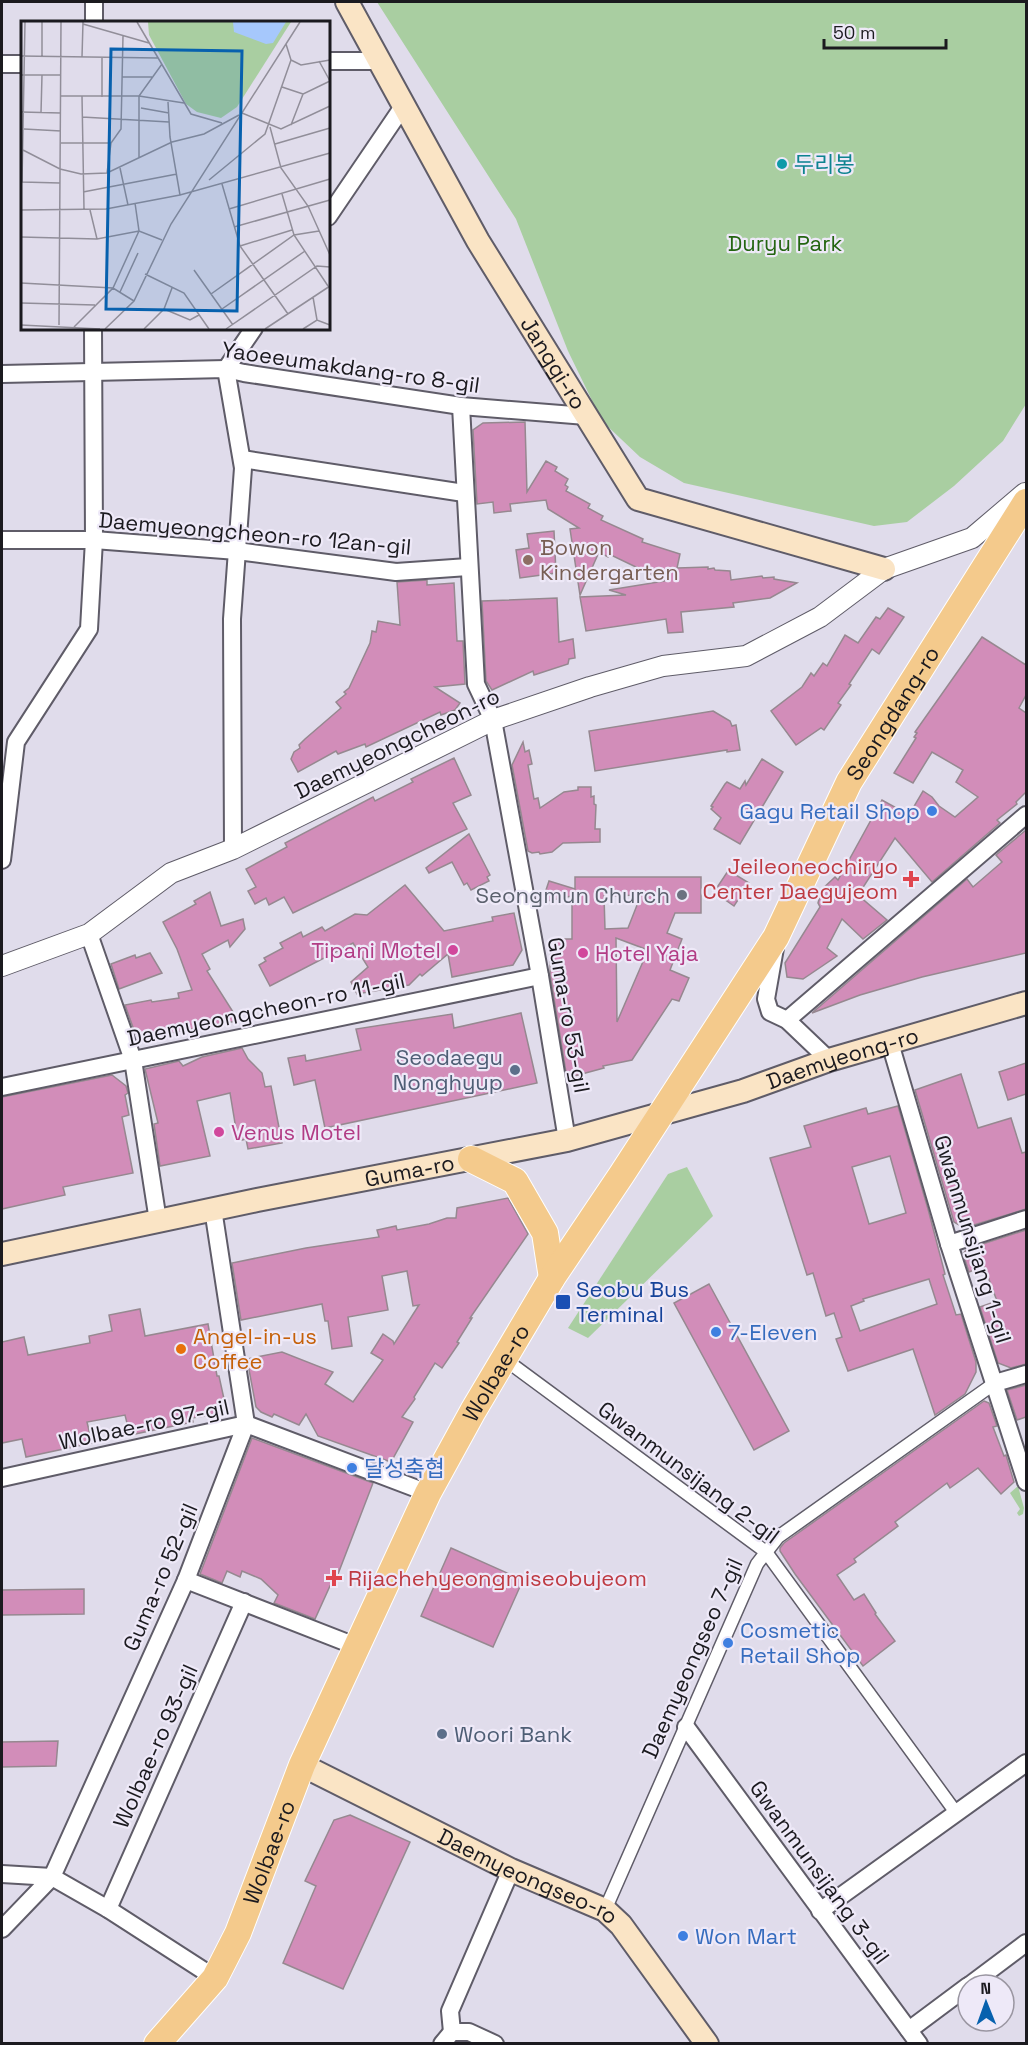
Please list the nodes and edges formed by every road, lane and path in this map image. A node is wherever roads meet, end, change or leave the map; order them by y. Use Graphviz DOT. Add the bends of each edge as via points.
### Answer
graph roads {
  1 [pos="94,2"];
  2 [pos="347,2"];
  3 [pos="94,21"];
  4 [pos="330,61"];
  5 [pos="380,61"];
  6 [pos="2,64"];
  7 [pos="21,64"];
  8 [pos="404,105"];
  9 [pos="330,214"];
  10 [pos="93,330"];
  11 [pos="253,330"];
  12 [pos="226,369"];
  13 [pos="2,374"];
  14 [pos="92,374"];
  15 [pos="460,406"];
  16 [pos="586,416"];
  17 [pos="242,459"];
  18 [pos="1026,492"];
  19 [pos="464,493"];
  20 [pos="1026,502"];
  21 [pos="2,540"];
  22 [pos="94,540"];
  23 [pos="237,551"];
  24 [pos="468,567"];
  25 [pos="884,569"];
  26 [pos="493,720"];
  27 [pos="9,742"];
  28 [pos="1026,815"];
  29 [pos="233,849"];
  30 [pos="2,860"];
  31 [pos="89,934"];
  32 [pos="776,937"];
  33 [pos="2,966"];
  34 [pos="540,976"];
  35 [pos="1026,1003"];
  36 [pos="787,1020"];
  37 [pos="890,1043"];
  38 [pos="133,1060"];
  39 [pos="829,1060"];
  40 [pos="2,1087"];
  41 [pos="660,1114"];
  42 [pos="567,1140"];
  43 [pos="471,1159"];
  44 [pos="213,1209"];
  45 [pos="1026,1219"];
  46 [pos="158,1221"];
  47 [pos="949,1244"];
  48 [pos="2,1254"];
  49 [pos="552,1278"];
  50 [pos="503,1358"];
  51 [pos="1026,1374"];
  52 [pos="995,1383"];
  53 [pos="246,1424"];
  54 [pos="2,1478"];
  55 [pos="1026,1482"];
  56 [pos="428,1493"];
  57 [pos="766,1552"];
  58 [pos="186,1580"];
  59 [pos="244,1602"];
  60 [pos="358,1647"];
  61 [pos="686,1727"];
  62 [pos="1026,1762"];
  63 [pos="302,1765"];
  64 [pos="957,1814"];
  65 [pos="511,1870"];
  66 [pos="2,1874"];
  67 [pos="52,1877"];
  68 [pos="108,1909"];
  69 [pos="605,1910"];
  70 [pos="820,1911"];
  71 [pos="2,1929"];
  72 [pos="1026,1943"];
  73 [pos="986,1973"];
  74 [pos="215,1978"];
  75 [pos="956,1998"];
  76 [pos="914,2037"];
  77 [pos="447,2038"];
  78 [pos="157,2043"];
  79 [pos="495,2043"];
  80 [pos="707,2043"];
  1 -- 3 [label="street"];
  2 -- 5 [label="main road, Janggi-ro"];
  4 -- 5 [label="street"];
  5 -- 8 [label="main road, Janggi-ro"];
  6 -- 7 [label="street"];
  8 -- 9 [label="street"];
  8 -- 16 [label="main road, Janggi-ro" via="478,241"];
  10 -- 14 [label="street"];
  11 -- 12 [label="street"];
  12 -- 14 [label="street, Yaoeeumakdang-ro 8-gil"];
  12 -- 15 [label="street, Yaoeeumakdang-ro 8-gil"];
  12 -- 17 [label="street"];
  13 -- 14 [label="street, Yaoeeumakdang-ro 8-gil"];
  14 -- 22 [label="street"];
  15 -- 16 [label="street, Yaoeeumakdang-ro 8-gil"];
  15 -- 19 [label="street, Guma-ro 53-gil"];
  16 -- 25 [label="main road, Janggi-ro" via="638,500"];
  17 -- 19 [label="street"];
  17 -- 23 [label="street"];
  18 -- 25 [label="street, Daemyeongcheon-ro" via="972,538"];
  19 -- 24 [label="street, Guma-ro 53-gil"];
  20 -- 32 [label="main road, Seongdang-ro" via="849,782"];
  21 -- 22 [label="street, Daemyeongcheon-ro 12an-gil"];
  22 -- 23 [label="street, Daemyeongcheon-ro 12an-gil"];
  22 -- 27 [label="street" via="89,629"];
  23 -- 24 [label="street, Daemyeongcheon-ro 12an-gil" via="396,572"];
  23 -- 29 [label="street" via="232,619"];
  24 -- 26 [label="street, Guma-ro 53-gil" via="476,684"];
  25 -- 26 [label="street, Daemyeongcheon-ro" via="820,618 746,656 663,666"];
  26 -- 29 [label="street, Daemyeongcheon-ro"];
  26 -- 34 [label="street, Guma-ro 53-gil"];
  27 -- 30 [label="street"];
  28 -- 36 [label="street"];
  29 -- 31 [label="street, Daemyeongcheon-ro" via="171,873"];
  31 -- 33 [label="street, Daemyeongcheon-ro"];
  31 -- 38 [label="street"];
  32 -- 36 [label="street" via="766,999 770,1012"];
  32 -- 41 [label="main road, Seongdang-ro"];
  34 -- 38 [label="street, Daemyeongcheon-ro 11-gil"];
  34 -- 42 [label="street, Guma-ro 53-gil"];
  35 -- 37 [label="main road, Daemyeong-ro"];
  36 -- 39 [label="street"];
  37 -- 39 [label="main road, Daemyeong-ro"];
  37 -- 47 [label="street, Gwanmunsijang 1-gil"];
  38 -- 40 [label="street, Daemyeongcheon-ro 11-gil"];
  38 -- 46 [label="street"];
  39 -- 41 [label="main road, Daemyeong-ro" via="743,1091"];
  41 -- 42 [label="main road, Guma-ro"];
  41 -- 49 [label="main road, Wolbae-ro"];
  42 -- 43 [label="main road, Guma-ro"];
  43 -- 44 [label="main road, Guma-ro"];
  43 -- 49 [label="main road" via="516,1181 545,1233"];
  44 -- 46 [label="main road, Guma-ro"];
  44 -- 53 [label="street, Guma-ro 52-gil"];
  45 -- 47 [label="street"];
  46 -- 48 [label="main road, Guma-ro"];
  47 -- 52 [label="street, Gwanmunsijang 1-gil"];
  49 -- 50 [label="main road, Wolbae-ro"];
  50 -- 56 [label="main road, Wolbae-ro"];
  50 -- 57 [label="street, Gwanmunsijang 2-gil"];
  51 -- 52 [label="street, Daemyeongseo 7-gil"];
  52 -- 55 [label="street, Gwanmunsijang 1-gil"];
  52 -- 57 [label="street, Daemyeongseo 7-gil" via="777,1537"];
  53 -- 54 [label="street, Wolbae-ro 97-gil"];
  53 -- 56 [label="street, Wolbae-ro 97-gil"];
  53 -- 58 [label="street, Guma-ro 52-gil"];
  56 -- 60 [label="main road, Wolbae-ro"];
  57 -- 61 [label="street, Daemyeongseo 7-gil" via="757,1564"];
  57 -- 64 [label="street, Gwanmunsijang 2-gil"];
  58 -- 59 [label="street"];
  58 -- 67 [label="street, Guma-ro 52-gil"];
  59 -- 60 [label="street"];
  59 -- 68 [label="street, Wolbae-ro 93-gil"];
  60 -- 63 [label="main road, Wolbae-ro"];
  61 -- 69 [label="street, Daemyeongseo 7-gil"];
  61 -- 70 [label="street, Gwanmunsijang 3-gil"];
  62 -- 64 [label="street"];
  63 -- 65 [label="main road, Daemyeongseo-ro"];
  63 -- 74 [label="main road, Wolbae-ro" via="238,1933"];
  64 -- 70 [label="street"];
  65 -- 69 [label="main road, Daemyeongseo-ro"];
  65 -- 77 [label="street" via="450,2011"];
  66 -- 67 [label="street"];
  67 -- 68 [label="street"];
  67 -- 71 [label="street, Guma-ro 52-gil"];
  68 -- 74 [label="street"];
  69 -- 80 [label="main road, Daemyeongseo-ro" via="621,1925"];
  70 -- 76 [label="street, Gwanmunsijang 3-gil"];
  72 -- 73 [label="street"];
  74 -- 78 [label="main road, Wolbae-ro"];
  75 -- 76 [label="street"];
  77 -- 79 [label="street" via="469,2032"];
}
